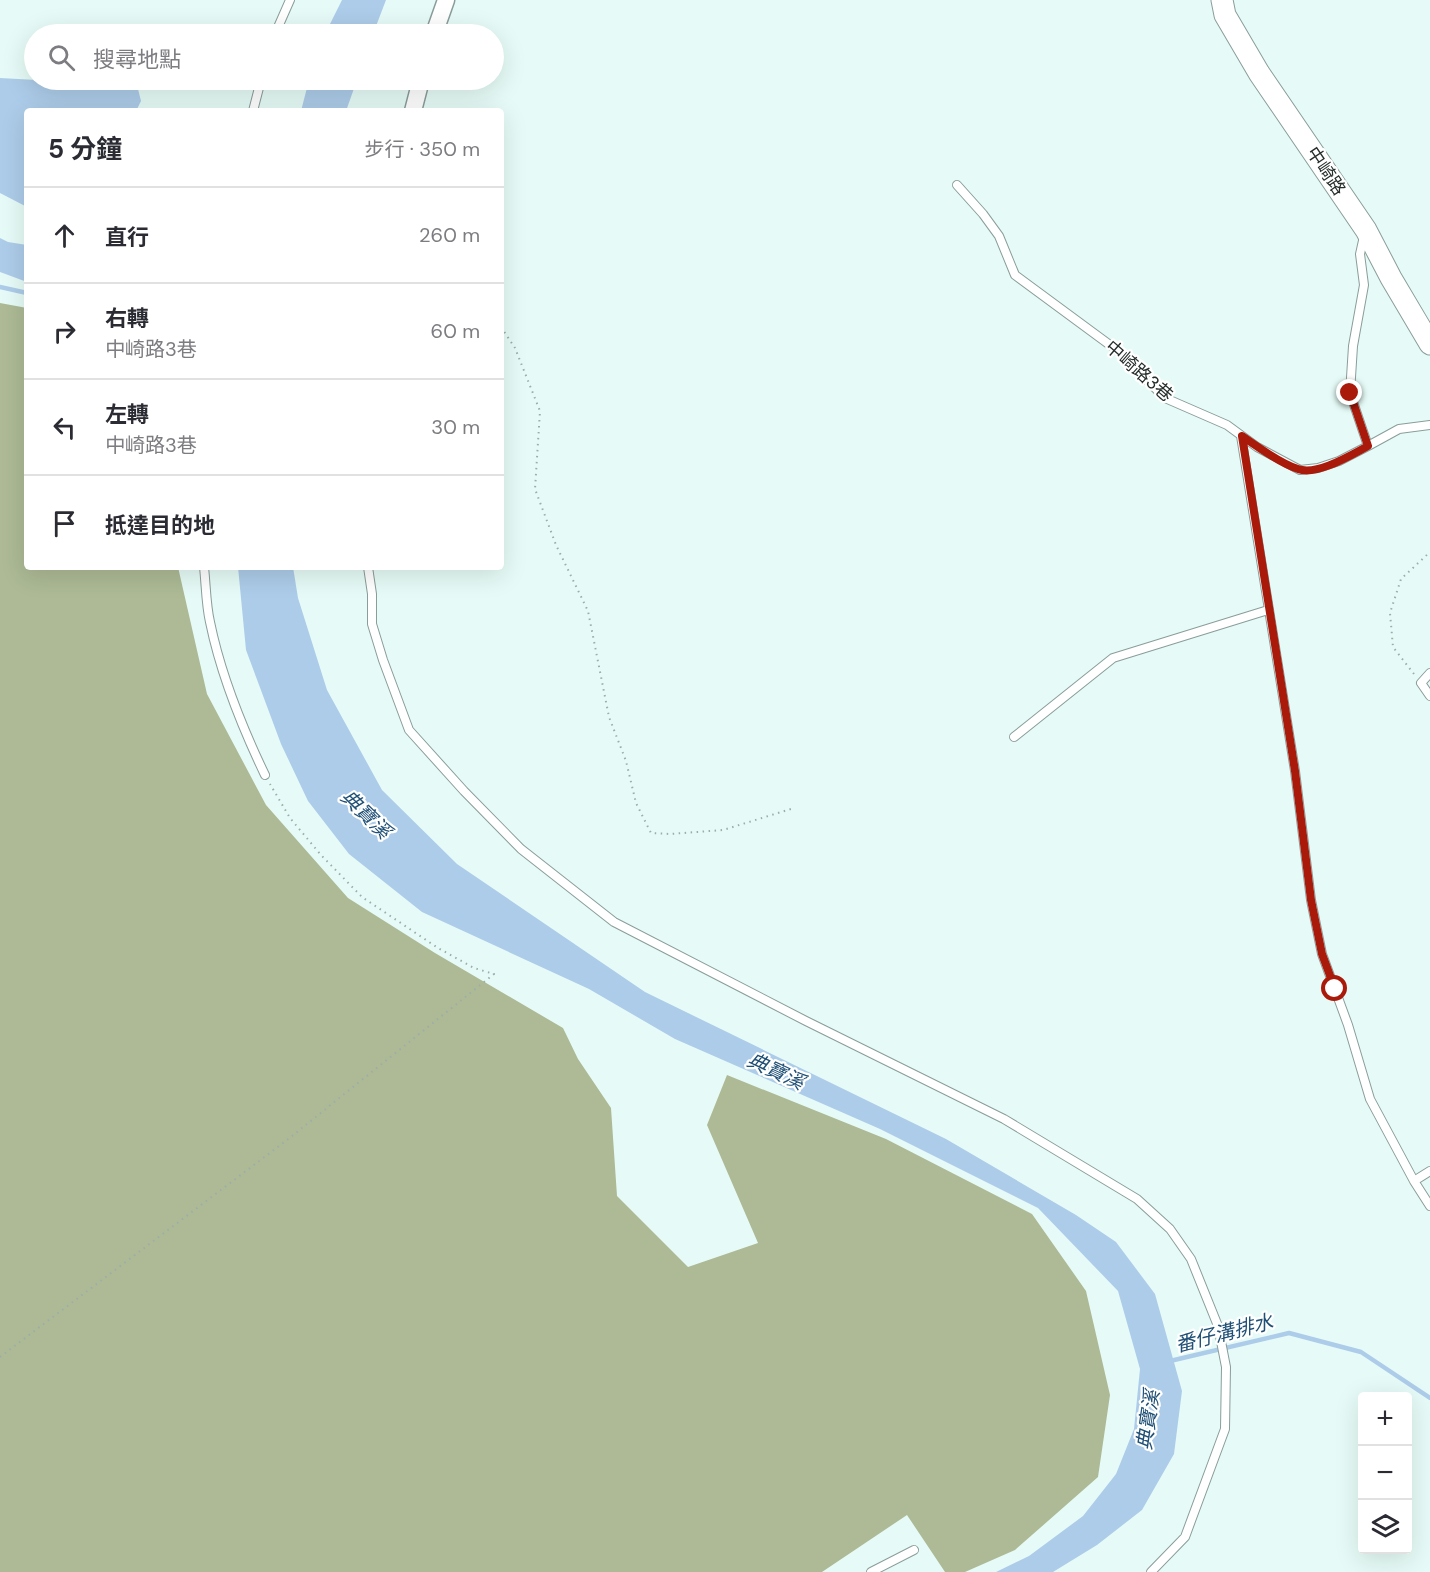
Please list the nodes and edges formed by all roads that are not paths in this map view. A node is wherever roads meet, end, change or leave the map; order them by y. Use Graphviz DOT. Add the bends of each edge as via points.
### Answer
graph roads {
  1 [pos="290,0"];
  2 [pos="446,0"];
  3 [pos="1222,0"];
  4 [pos="279,24"];
  5 [pos="438,24"];
  6 [pos="259,90"];
  7 [pos="418,90"];
  8 [pos="255,108"];
  9 [pos="414,108"];
  10 [pos="957,185"];
  11 [pos="1366,230"];
  12 [pos="1430,344"];
  13 [pos="1430,425"];
  14 [pos="1242,436"];
  15 [pos="1368,446"];
  16 [pos="204,570"];
  17 [pos="368,570"];
  18 [pos="1268,610"];
  19 [pos="1430,673"];
  20 [pos="1430,696"];
  21 [pos="1014,737"];
  22 [pos="265,775"];
  23 [pos="1430,1171"];
  24 [pos="1414,1181"];
  25 [pos="1430,1206"];
  26 [pos="914,1550"];
  27 [pos="871,1572"];
  28 [pos="1151,1572"];
  1 -- 4 [label="lane"];
  2 -- 5 [label="street"];
  3 -- 11 [label="street, 中崎路" via="1225,15 1259,73"];
  6 -- 8 [label="lane"];
  7 -- 9 [label="street"];
  10 -- 14 [label="lane, 中崎路3巷" via="999,236 1015,275 1118,351 1165,398 1227,424"];
  11 -- 12 [label="street, 中崎路"];
  11 -- 15 [label="lane" via="1360,254 1364,285 1353,346 1350,393"];
  13 -- 15 [label="lane, 中崎路3巷" via="1399,429"];
  14 -- 15 [label="lane, 中崎路3巷" via="1300,470 1340,461"];
  14 -- 18 [label="lane"];
  16 -- 22 [label="lane" via="210,622 228,685"];
  17 -- 28 [label="lane" via="372,624 409,730 521,849 614,922 1004,1119 1137,1199 1170,1229 1191,1259 1218,1326 1226,1367 1225,1429 1185,1537"];
  18 -- 21 [label="lane" via="1113,658"];
  18 -- 24 [label="lane" via="1322,954 1370,1099"];
  19 -- 20 [label="lane" via="1421,683"];
  23 -- 24 [label="lane"];
  24 -- 25 [label="lane"];
  26 -- 27 [label="lane"];
}
